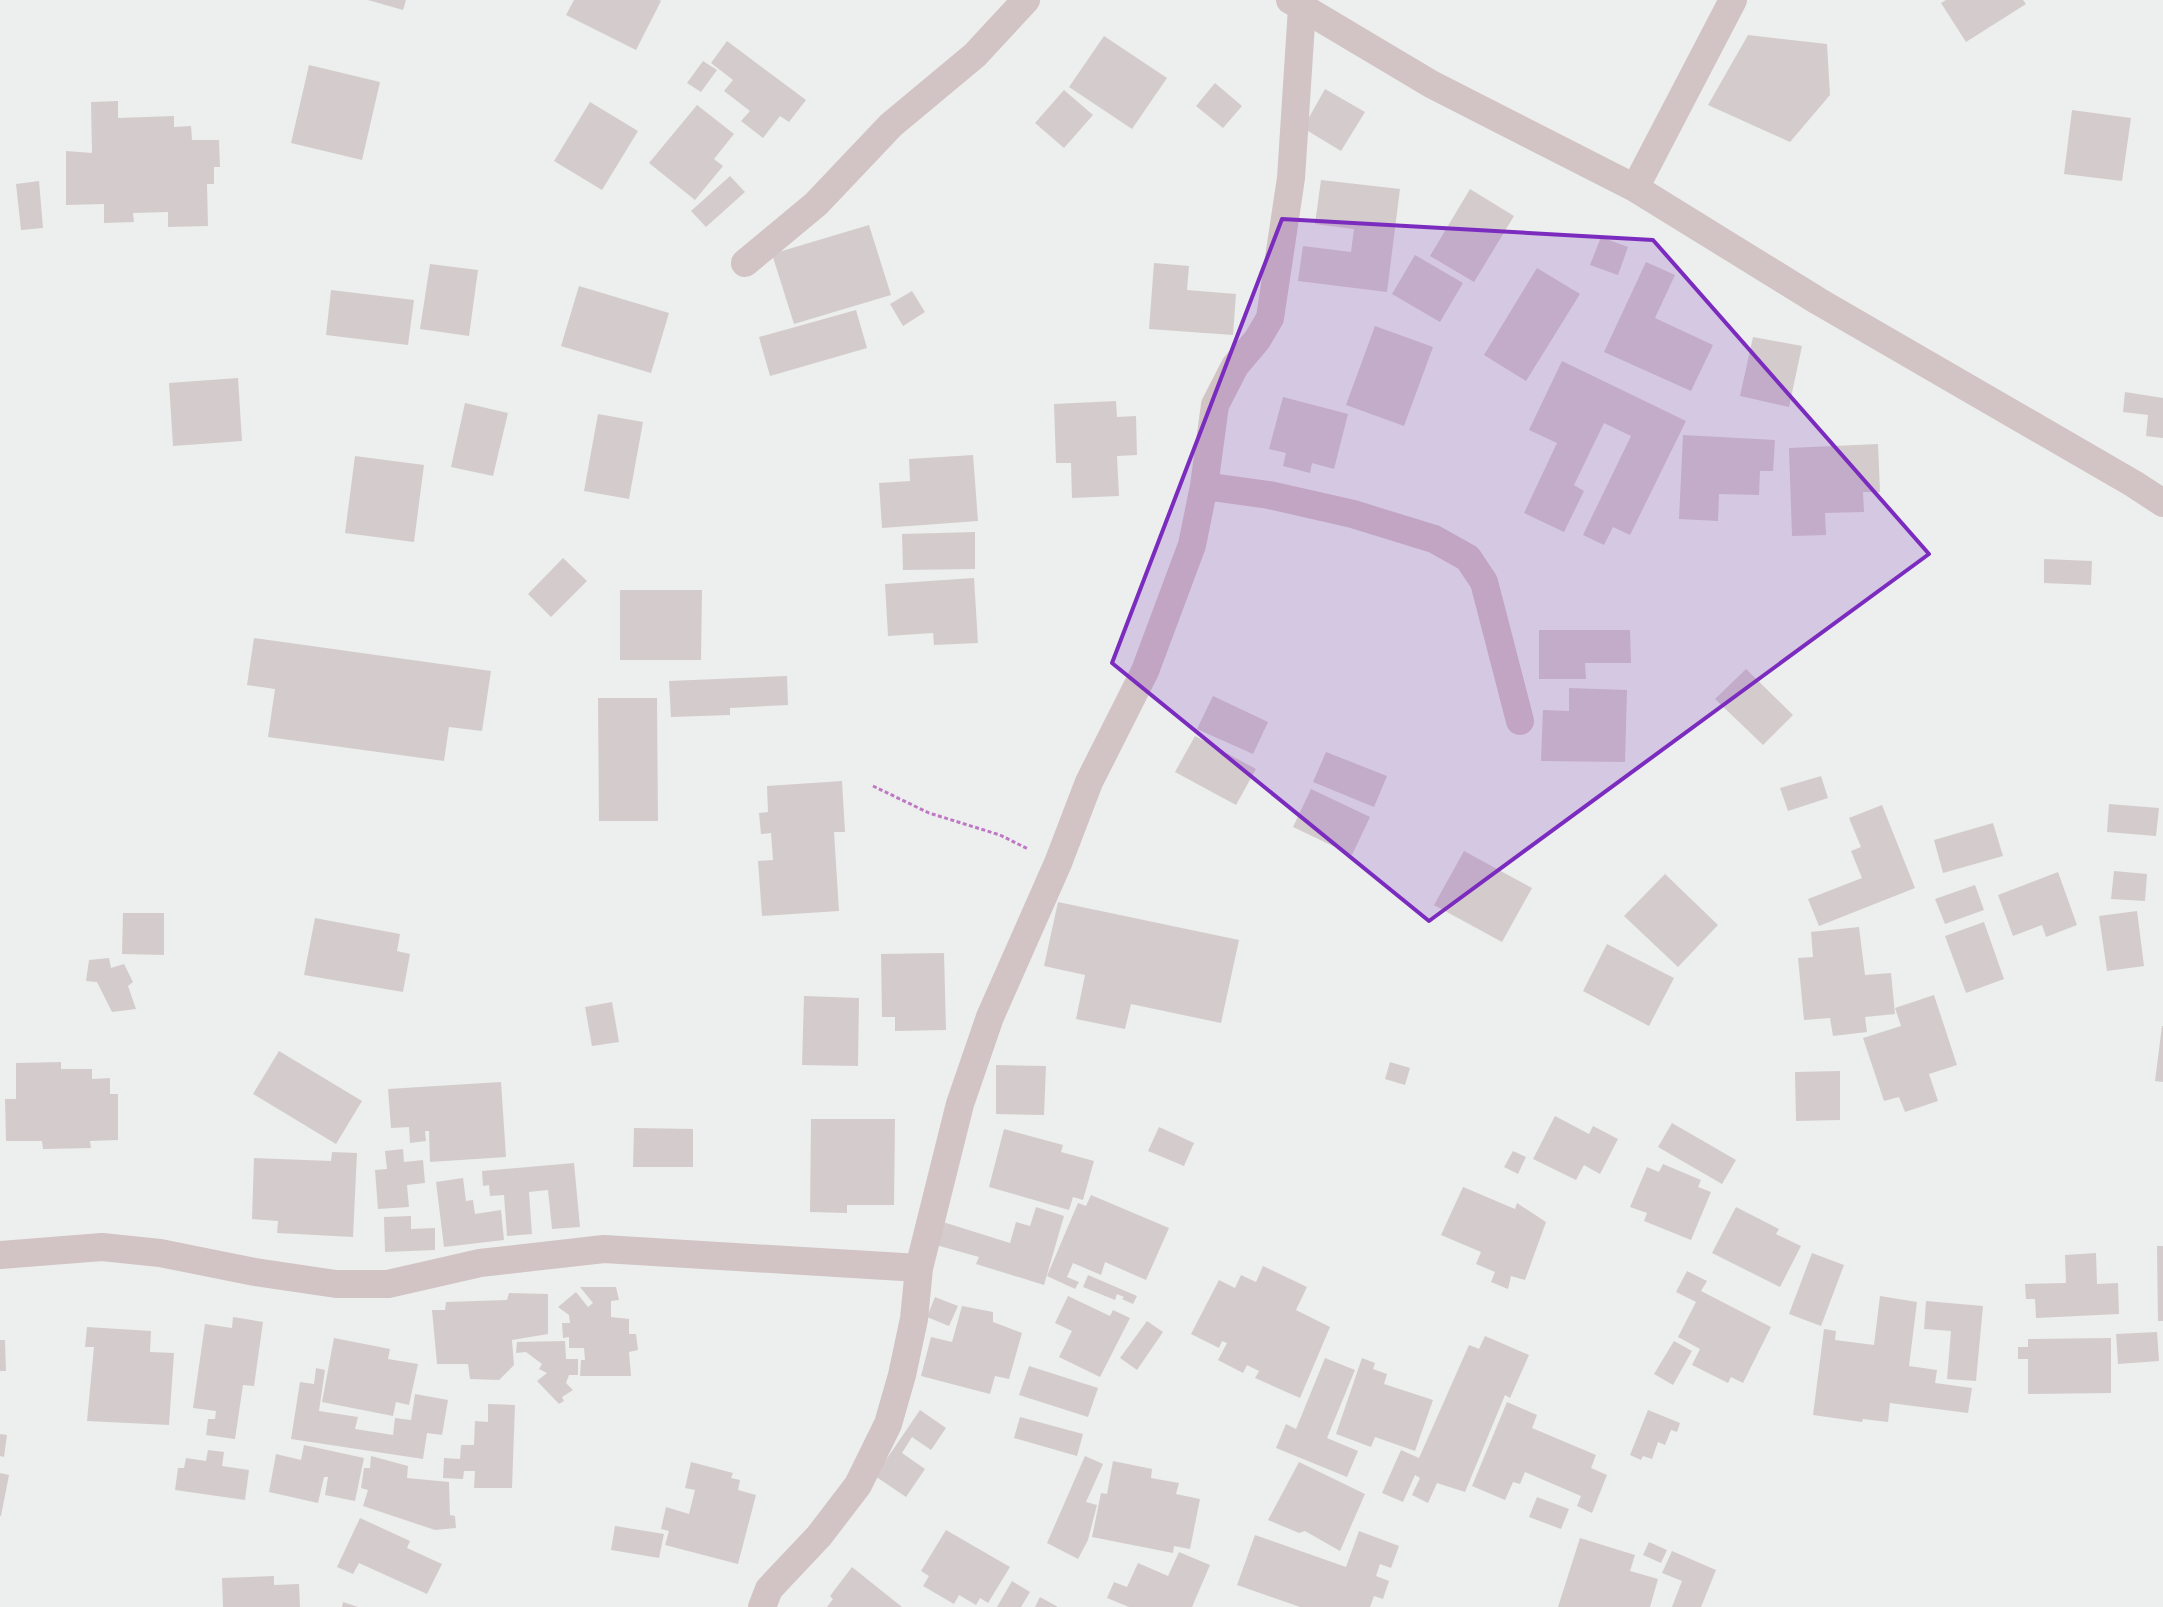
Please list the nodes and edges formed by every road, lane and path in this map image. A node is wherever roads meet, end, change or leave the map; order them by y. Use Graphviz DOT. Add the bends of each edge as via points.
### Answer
graph roads {
  1 [pos="1026,0"];
  2 [pos="1733,0"];
  3 [pos="1296,4"];
  4 [pos="1635,188"];
  5 [pos="745,263"];
  6 [pos="1204,486"];
  7 [pos="2163,503"];
  8 [pos="1520,721"];
  9 [pos="872,786"];
  10 [pos="1058,864"];
  11 [pos="0,1255"];
  12 [pos="919,1268"];
  13 [pos="762,1607"];
  1 -- 5 [label="street" via="975,55 891,125 816,204"];
  2 -- 4 [label="street"];
  3 -- 4 [label="street" via="1431,84"];
  3 -- 6 [label="street" via="1291,178 1270,318 1235,366 1215,405"];
  4 -- 7 [label="street" via="1818,301"];
  6 -- 8 [label="street" via="1269,495 1354,514 1434,539 1468,558 1484,582"];
  6 -- 10 [label="street" via="1192,545 1145,672 1089,782"];
  9 -- 10 [label="path" via="929,813 1000,835"];
  10 -- 12 [label="street" via="990,1017 960,1104"];
  11 -- 12 [label="street" via="102,1247 160,1253 255,1272 345,1284 388,1284 480,1264 604,1249"];
  12 -- 13 [label="street" via="914,1319 888,1424 858,1485 819,1536 769,1589"];
}
